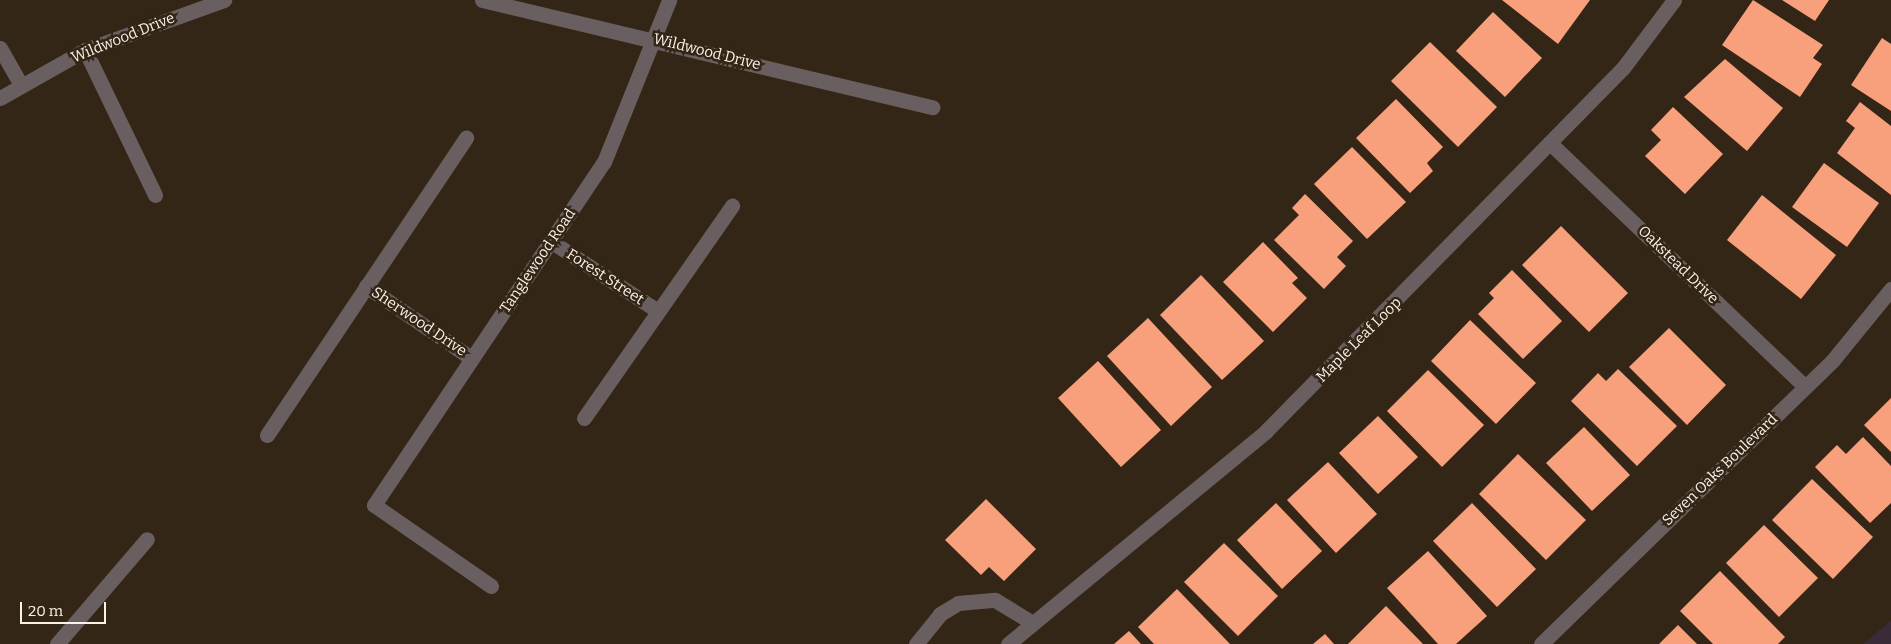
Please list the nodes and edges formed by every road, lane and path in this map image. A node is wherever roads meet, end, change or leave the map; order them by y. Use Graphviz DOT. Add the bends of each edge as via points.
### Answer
graph roads {
  1 [pos="224,0"];
  2 [pos="482,0"];
  3 [pos="668,0"];
  4 [pos="1674,0"];
  5 [pos="653,39"];
  6 [pos="0,48"];
  7 [pos="85,50"];
  8 [pos="21,85"];
  9 [pos="0,98"];
  10 [pos="932,107"];
  11 [pos="466,138"];
  12 [pos="1550,143"];
  13 [pos="155,195"];
  14 [pos="732,206"];
  15 [pos="552,242"];
  16 [pos="366,286"];
  17 [pos="1891,289"];
  18 [pos="658,312"];
  19 [pos="471,358"];
  20 [pos="1805,387"];
  21 [pos="584,418"];
  22 [pos="267,435"];
  23 [pos="147,540"];
  24 [pos="491,586"];
  25 [pos="1033,623"];
  26 [pos="57,644"];
  27 [pos="916,644"];
  28 [pos="1008,644"];
  29 [pos="1541,644"];
  1 -- 7 [label="street, Wildwood Drive"];
  2 -- 5 [label="street, Wildwood Drive"];
  3 -- 5 [label="street, Tanglewood Road"];
  4 -- 12 [label="street, Maple Leaf Loop" via="1623,68"];
  5 -- 10 [label="street, Wildwood Drive"];
  5 -- 15 [label="street, Tanglewood Road" via="604,162"];
  6 -- 8 [label="street"];
  7 -- 8 [label="street, Wildwood Drive"];
  7 -- 13 [label="street"];
  8 -- 9 [label="street, Wildwood Drive"];
  11 -- 16 [label="street"];
  12 -- 20 [label="street, Oakstead Drive"];
  12 -- 25 [label="street, Maple Leaf Loop" via="1266,431"];
  14 -- 18 [label="street"];
  15 -- 18 [label="street, Forest Street"];
  15 -- 19 [label="street, Tanglewood Road"];
  16 -- 19 [label="street, Sherwood Drive"];
  16 -- 22 [label="street"];
  17 -- 20 [label="street, Seven Oaks Boulevard"];
  18 -- 21 [label="street"];
  19 -- 24 [label="street, Tanglewood Road" via="374,505"];
  20 -- 29 [label="street, Seven Oaks Boulevard"];
  23 -- 26 [label="street"];
  25 -- 27 [label="street" via="995,600 958,603 940,614"];
  25 -- 28 [label="street, Maple Leaf Loop"];
}
